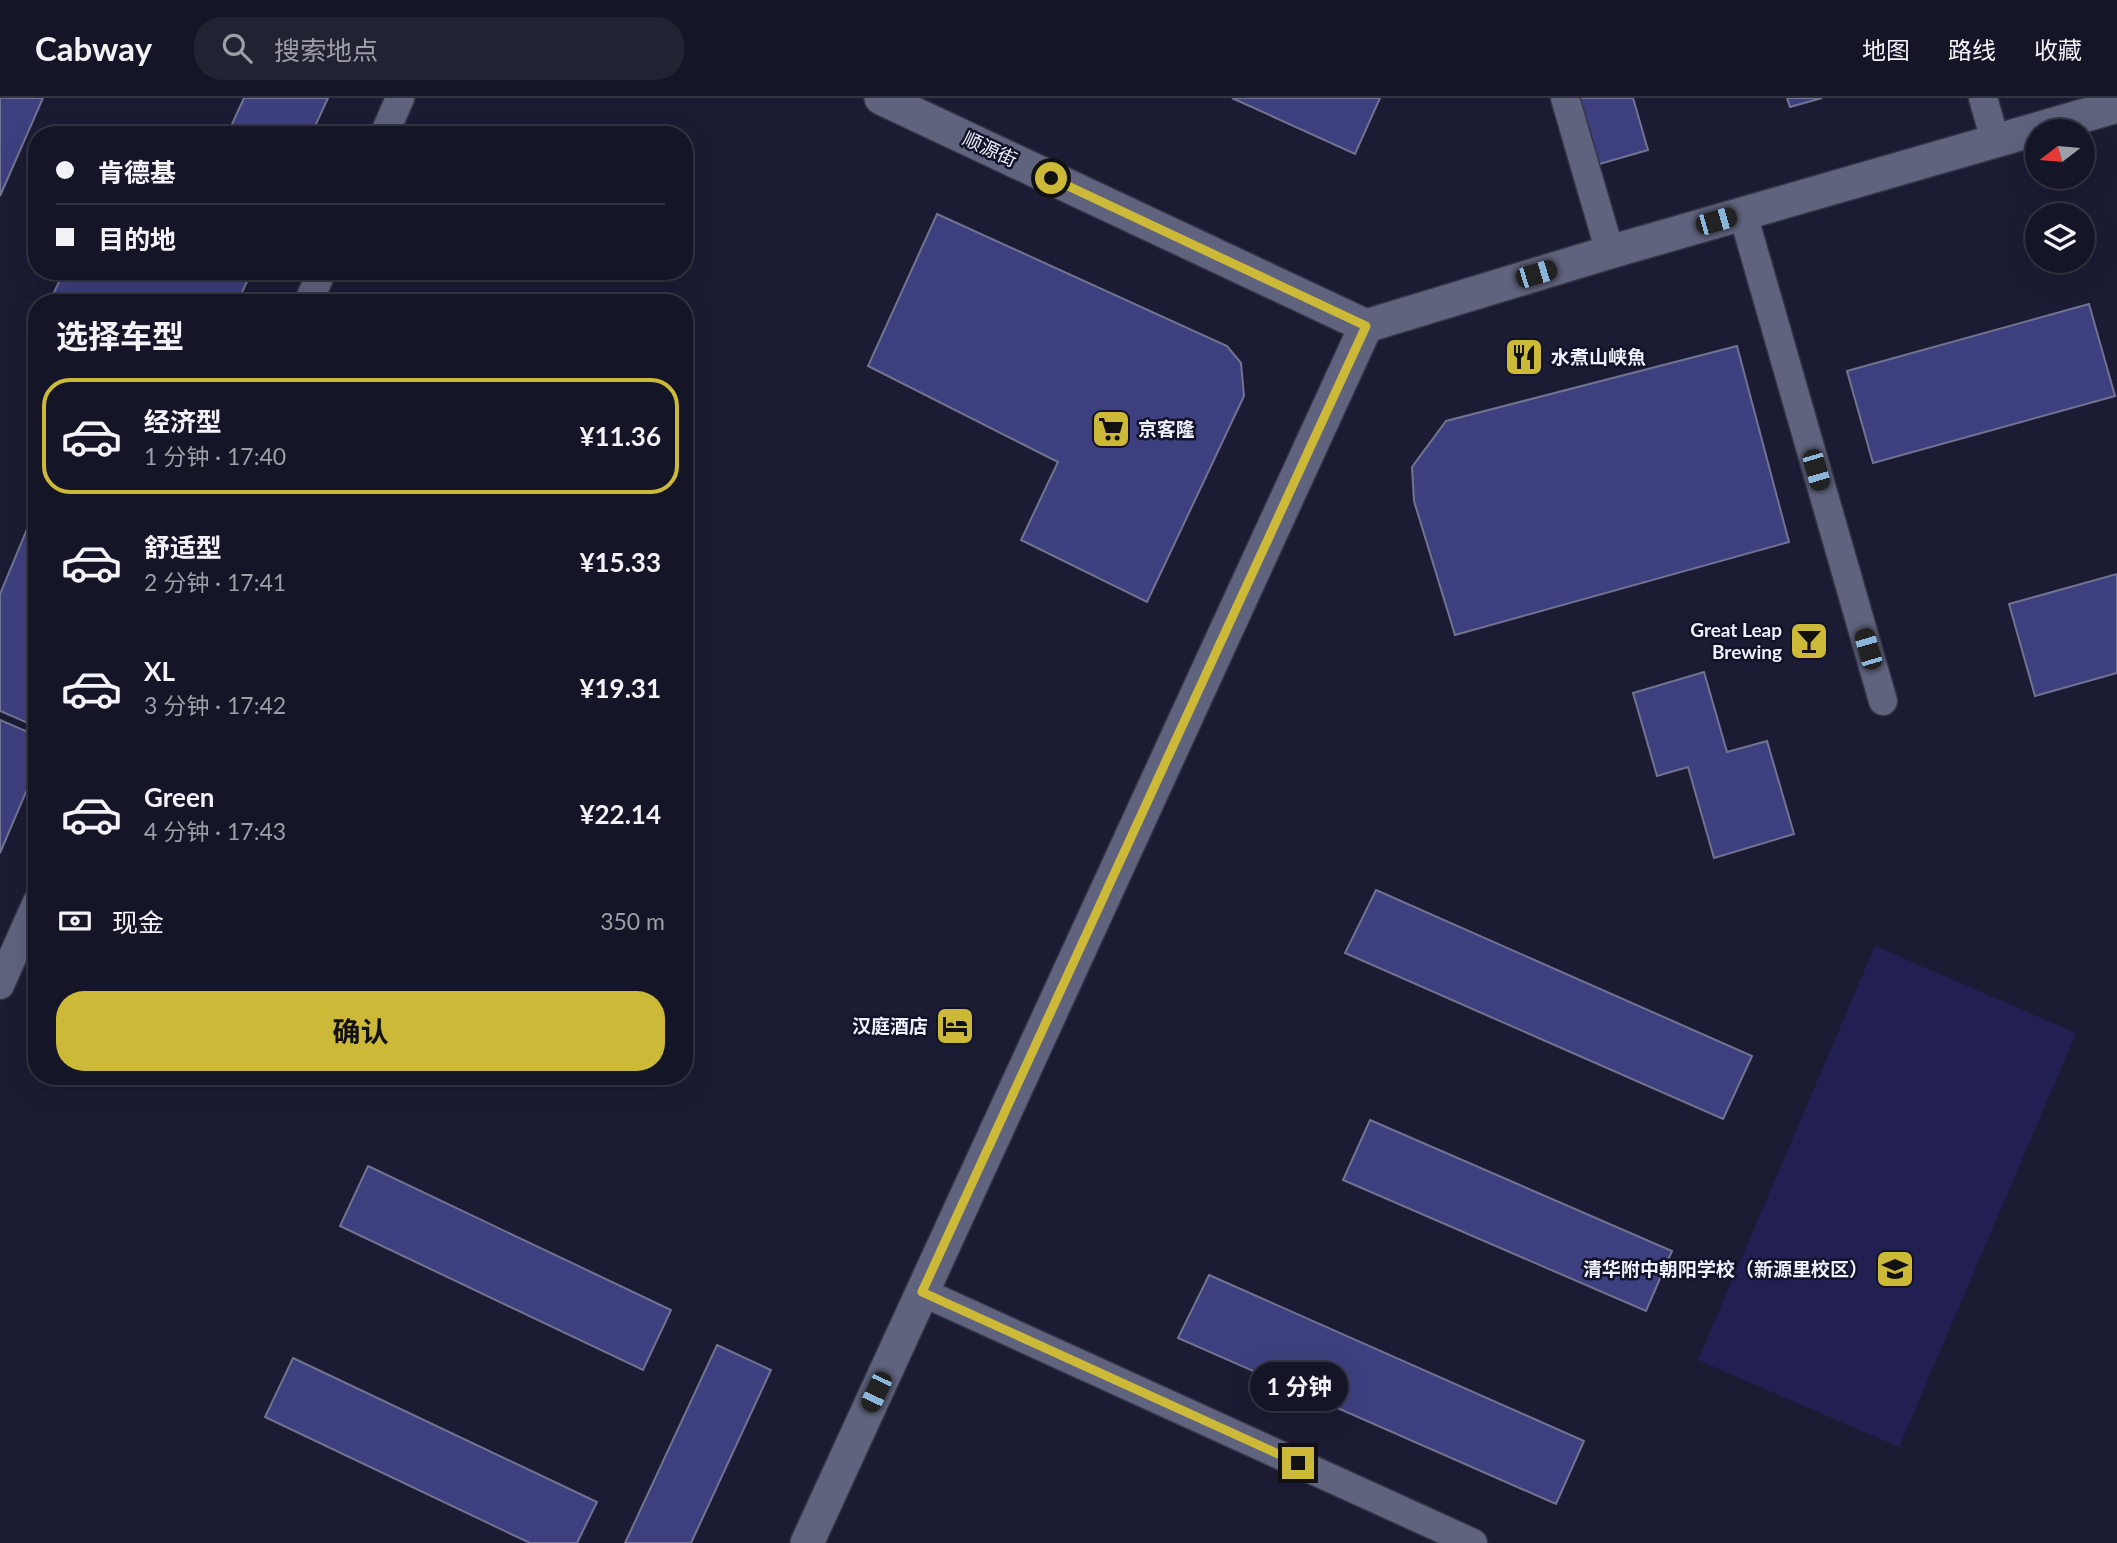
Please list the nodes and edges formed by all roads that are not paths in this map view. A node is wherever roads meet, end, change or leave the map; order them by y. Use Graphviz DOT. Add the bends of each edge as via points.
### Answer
graph roads {
  1 [pos="400,98"];
  2 [pos="881,98"];
  3 [pos="1565,98"];
  4 [pos="1983,98"];
  5 [pos="2117,106"];
  6 [pos="388,126"];
  7 [pos="1995,141"];
  8 [pos="1743,214"];
  9 [pos="1610,252"];
  10 [pos="1366,326"];
  11 [pos="1882,701"];
  12 [pos="28,922"];
  13 [pos="0,985"];
  14 [pos="922,1292"];
  15 [pos="807,1543"];
  16 [pos="1473,1543"];
  1 -- 6 [label="street"];
  2 -- 10 [label="street, 顺源街"];
  3 -- 9 [label="street"];
  4 -- 7 [label="street"];
  5 -- 7 [label="street"];
  7 -- 8 [label="street"];
  8 -- 9 [label="street"];
  8 -- 11 [label="street"];
  9 -- 10 [label="street"];
  10 -- 14 [label="street"];
  12 -- 13 [label="street"];
  14 -- 15 [label="street"];
  14 -- 16 [label="street"];
}
